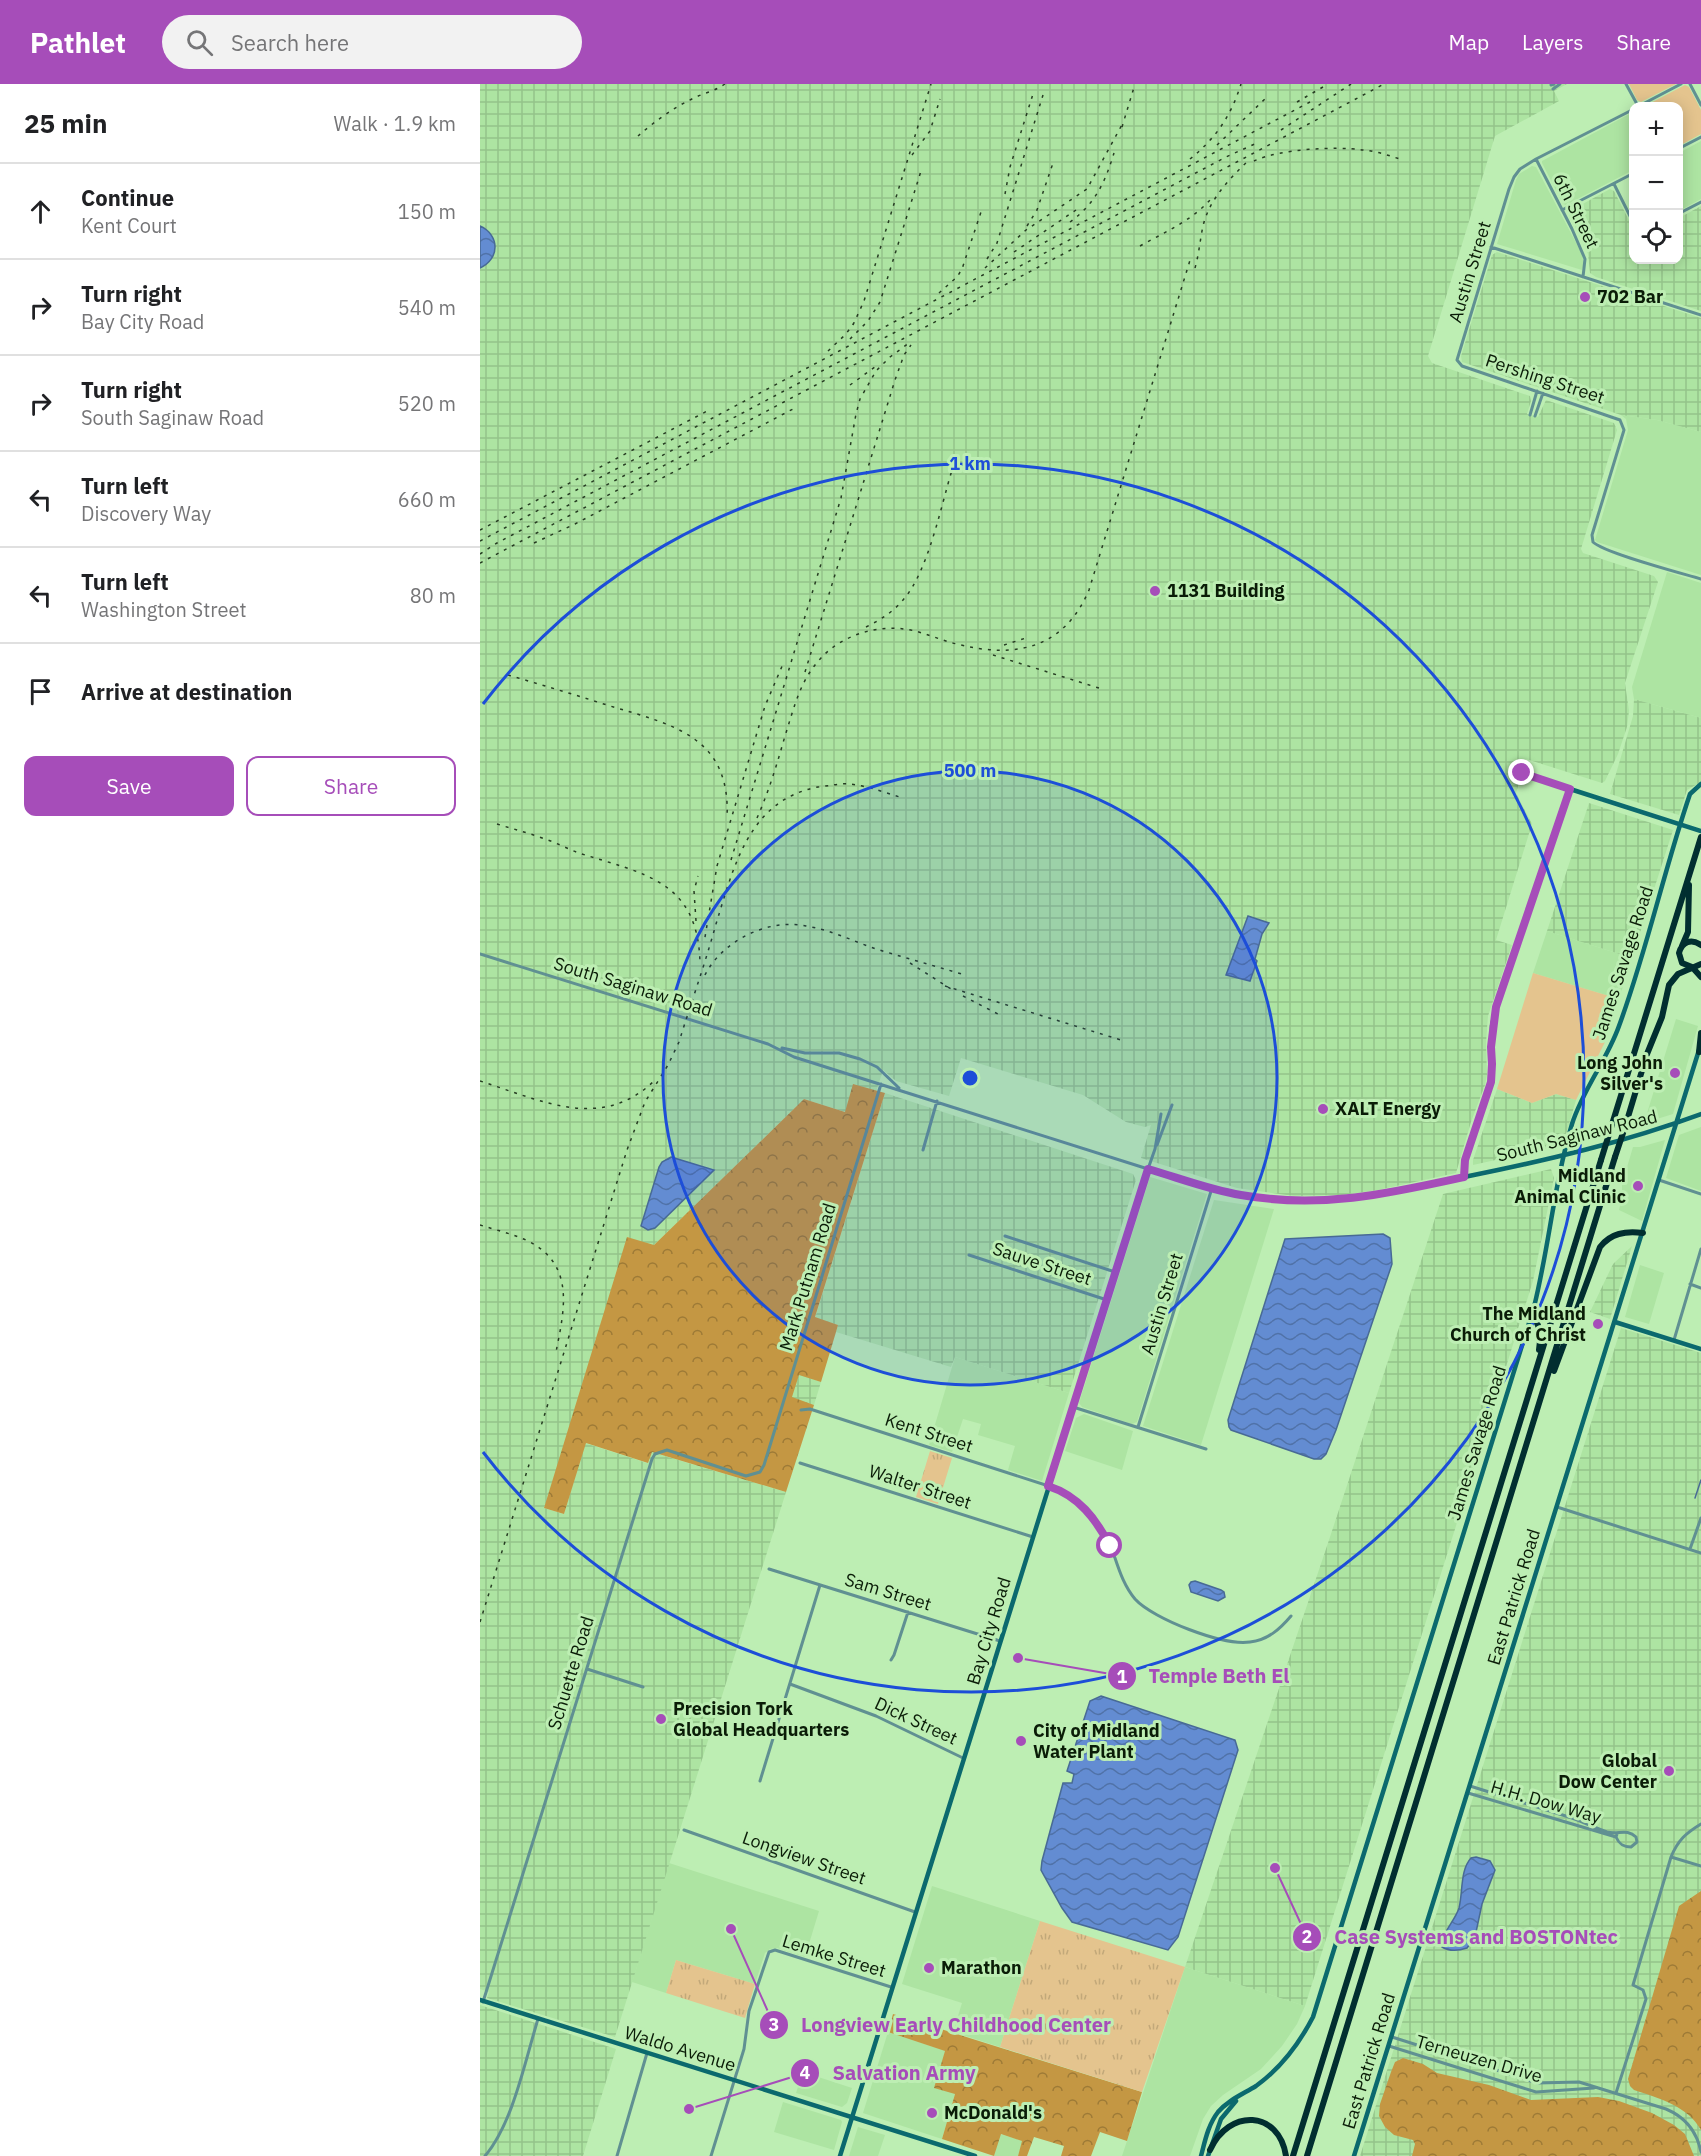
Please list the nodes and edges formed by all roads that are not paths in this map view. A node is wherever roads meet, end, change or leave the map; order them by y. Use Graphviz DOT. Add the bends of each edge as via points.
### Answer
graph roads {
  1 [pos="1560,84"];
  2 [pos="1626,84"];
  3 [pos="1681,84"];
  4 [pos="1690,84"];
  5 [pos="1553,86"];
  6 [pos="1637,102"];
  7 [pos="1647,102"];
  8 [pos="1701,105"];
  9 [pos="1629,112"];
  10 [pos="1701,137"];
  11 [pos="1683,146"];
  12 [pos="1536,159"];
  13 [pos="1629,176"];
  14 [pos="1614,184"];
  15 [pos="1701,202"];
  16 [pos="1562,210"];
  17 [pos="1683,211"];
  18 [pos="1629,214"];
  19 [pos="1491,247"];
  20 [pos="1583,277"];
  21 [pos="1701,315"];
  22 [pos="1458,363"];
  23 [pos="1537,391"];
  24 [pos="1542,393"];
  25 [pos="1530,415"];
  26 [pos="1535,416"];
  27 [pos="1701,579"];
  28 [pos="1522,773"];
  29 [pos="1701,784"];
  30 [pos="1570,789"];
  31 [pos="1680,824"];
  32 [pos="1701,831"];
  33 [pos="1701,837"];
  34 [pos="1689,875"];
  35 [pos="1682,945"];
  36 [pos="1701,945"];
  37 [pos="480,954"];
  38 [pos="1701,964"];
  39 [pos="1692,967"];
  40 [pos="1701,977"];
  41 [pos="1701,1034"];
  42 [pos="777,1047"];
  43 [pos="1700,1049"];
  44 [pos="881,1084"];
  45 [pos="901,1089"];
  46 [pos="937,1101"];
  47 [pos="1172,1105"];
  48 [pos="1161,1114"];
  49 [pos="1701,1114"];
  50 [pos="1677,1123"];
  51 [pos="1155,1149"];
  52 [pos="923,1150"];
  53 [pos="1564,1156"];
  54 [pos="1148,1169"];
  55 [pos="1464,1177"];
  56 [pos="1659,1180"];
  57 [pos="1212,1188"];
  58 [pos="1701,1194"];
  59 [pos="1643,1233"];
  60 [pos="1005,1236"];
  61 [pos="1701,1249"];
  62 [pos="969,1255"];
  63 [pos="1115,1272"];
  64 [pos="1690,1284"];
  65 [pos="1701,1288"];
  66 [pos="1107,1300"];
  67 [pos="1531,1314"];
  68 [pos="1615,1322"];
  69 [pos="1674,1340"];
  70 [pos="1701,1349"];
  71 [pos="1534,1376"];
  72 [pos="1073,1407"];
  73 [pos="801,1410"];
  74 [pos="1138,1427"];
  75 [pos="1531,1430"];
  76 [pos="1206,1449"];
  77 [pos="800,1463"];
  78 [pos="756,1474"];
  79 [pos="1048,1486"];
  80 [pos="1557,1507"];
  81 [pos="1701,1518"];
  82 [pos="1032,1537"];
  83 [pos="1690,1549"];
  84 [pos="1701,1553"];
  85 [pos="768,1569"];
  86 [pos="820,1585"];
  87 [pos="908,1612"];
  88 [pos="1291,1616"];
  89 [pos="1000,1641"];
  90 [pos="891,1660"];
  91 [pos="587,1669"];
  92 [pos="790,1684"];
  93 [pos="643,1687"];
  94 [pos="963,1758"];
  95 [pos="760,1780"];
  96 [pos="1470,1786"];
  97 [pos="1468,1793"];
  98 [pos="1701,1824"];
  99 [pos="684,1830"];
  100 [pos="1616,1836"];
  101 [pos="1671,1857"];
  102 [pos="1701,1866"];
  103 [pos="915,1912"];
  104 [pos="891,1987"];
  105 [pos="482,2001"];
  106 [pos="538,2019"];
  107 [pos="1391,2037"];
  108 [pos="1389,2046"];
  109 [pos="647,2053"];
  110 [pos="734,2080"];
  111 [pos="1599,2088"];
  112 [pos="1244,2093"];
  113 [pos="1616,2093"];
  114 [pos="852,2117"];
  115 [pos="1701,2152"];
  116 [pos="1209,2153"];
  117 [pos="485,2156"];
  118 [pos="617,2156"];
  119 [pos="711,2156"];
  120 [pos="840,2156"];
  121 [pos="975,2156"];
  122 [pos="1201,2156"];
  123 [pos="1286,2156"];
  124 [pos="1293,2156"];
  125 [pos="1307,2156"];
  126 [pos="1354,2156"];
  1 -- 5 [label="street"];
  2 -- 6 [label="street"];
  3 -- 7 [label="street"];
  4 -- 8 [label="street"];
  9 -- 12 [label="street, Austin Street"];
  10 -- 11 [label="street"];
  12 -- 16 [label="street, 6th Street"];
  12 -- 19 [label="street, Austin Street" via="1517,171"];
  13 -- 14 [label="street"];
  14 -- 16 [label="street"];
  14 -- 18 [label="street"];
  15 -- 17 [label="street"];
  16 -- 20 [label="street, 6th Street" via="1585,259"];
  19 -- 20 [label="street"];
  19 -- 22 [label="street, Austin Street"];
  20 -- 21 [label="street"];
  22 -- 23 [label="street, Pershing Street"];
  23 -- 24 [label="street, Pershing Street"];
  23 -- 25 [label="street"];
  24 -- 26 [label="street"];
  24 -- 27 [label="street, Pershing Street" via="1615,416 1622,422 1623,434 1593,535 1595,544"];
  28 -- 30 [label="street"];
  29 -- 31 [label="street, James Savage Road" via="1690,794"];
  30 -- 31 [label="street"];
  30 -- 55 [label="street" via="1496,1007 1491,1082 1465,1160"];
  31 -- 32 [label="street"];
  31 -- 53 [label="street, James Savage Road" via="1621,1022 1576,1111"];
  33 -- 34 [label="highway"];
  34 -- 35 [label="highway" via="1688,932"];
  34 -- 71 [label="highway, bridge"];
  35 -- 36 [label="highway" via="1691,941"];
  35 -- 39 [label="highway" via="1679,958"];
  37 -- 42 [label="street, South Saginaw Road"];
  38 -- 39 [label="highway"];
  39 -- 40 [label="highway"];
  39 -- 75 [label="highway, bridge" via="1670,983"];
  41 -- 43 [label="highway"];
  42 -- 44 [label="street, South Saginaw Road"];
  42 -- 45 [label="street, South Saginaw Road" via="860,1059 877,1067"];
  43 -- 50 [label="street, East Patrick Road"];
  44 -- 45 [label="street, South Saginaw Road"];
  44 -- 78 [label="street, Mark Putnam Road" via="764,1465"];
  45 -- 46 [label="street, South Saginaw Road"];
  46 -- 52 [label="street"];
  46 -- 54 [label="street, South Saginaw Road"];
  47 -- 51 [label="street"];
  48 -- 51 [label="street, Bay City Road"];
  49 -- 50 [label="street, South Saginaw Road"];
  50 -- 53 [label="street, South Saginaw Road"];
  50 -- 56 [label="street, East Patrick Road"];
  51 -- 54 [label="street, Bay City Road"];
  53 -- 55 [label="street, South Saginaw Road"];
  53 -- 67 [label="street, James Savage Road"];
  54 -- 57 [label="street, South Saginaw Road"];
  54 -- 63 [label="street, Bay City Road"];
  55 -- 57 [label="street, South Saginaw Road" via="1375,1196 1318,1201 1258,1198"];
  56 -- 58 [label="street"];
  56 -- 59 [label="street, East Patrick Road"];
  57 -- 74 [label="street, Austin Street"];
  59 -- 68 [label="street, East Patrick Road"];
  59 -- 75 [label="highway" via="1614,1235 1598,1250"];
  60 -- 63 [label="street"];
  61 -- 64 [label="street"];
  62 -- 66 [label="street, Sauve Street"];
  63 -- 66 [label="street, Bay City Road"];
  64 -- 65 [label="street"];
  64 -- 69 [label="street"];
  66 -- 72 [label="street, Bay City Road"];
  67 -- 71 [label="highway" via="1541,1336"];
  67 -- 112 [label="street, James Savage Road" via="1313,2018 1286,2058"];
  68 -- 69 [label="street"];
  68 -- 80 [label="street, East Patrick Road"];
  69 -- 70 [label="street"];
  71 -- 124 [label="highway"];
  72 -- 74 [label="street"];
  72 -- 79 [label="street, Bay City Road"];
  73 -- 79 [label="street, Kent Street" via="821,1413"];
  74 -- 76 [label="street"];
  75 -- 125 [label="highway"];
  77 -- 82 [label="street, Walter Street"];
  78 -- 91 [label="street, Schuette Road" via="746,1476 667,1450 655,1454"];
  79 -- 82 [label="street, Bay City Road"];
  79 -- 88 [label="street, Kent Street" via="1070,1495 1089,1512 1110,1546 1124,1583 1136,1600 1154,1614 1237,1642 1265,1638"];
  80 -- 83 [label="street"];
  80 -- 96 [label="street, East Patrick Road"];
  81 -- 83 [label="street"];
  82 -- 89 [label="street, Bay City Road"];
  83 -- 84 [label="street"];
  85 -- 86 [label="street, Sam Street"];
  86 -- 87 [label="street, Sam Street"];
  86 -- 92 [label="street"];
  87 -- 89 [label="street, Sam Street"];
  87 -- 90 [label="street"];
  89 -- 94 [label="street, Bay City Road"];
  91 -- 93 [label="street"];
  91 -- 105 [label="street, Schuette Road"];
  92 -- 94 [label="street, Dick Street" via="876,1716"];
  92 -- 95 [label="street"];
  94 -- 103 [label="street, Bay City Road"];
  96 -- 97 [label="street, East Patrick Road"];
  96 -- 100 [label="street, H.H. Dow Way"];
  97 -- 100 [label="street, H.H. Dow Way"];
  97 -- 107 [label="street, East Patrick Road"];
  98 -- 101 [label="street" via="1679,1840"];
  99 -- 103 [label="street, Longview Street"];
  100 -- 100 [label="street, H.H. Dow Way" via="1621,1845 1634,1846 1637,1842 1629,1832"];
  101 -- 102 [label="street"];
  101 -- 113 [label="street" via="1633,1985 1643,1990 1646,1999"];
  103 -- 104 [label="street, Bay City Road"];
  104 -- 110 [label="street, Lemke Street" via="775,1950 769,1952 747,2017 744,2049"];
  104 -- 114 [label="street, Bay City Road"];
  105 -- 106 [label="street, Waldo Avenue"];
  106 -- 109 [label="street, Waldo Avenue"];
  106 -- 117 [label="street" via="505,2124"];
  107 -- 108 [label="street, East Patrick Road"];
  107 -- 111 [label="street, Terneuzen Drive" via="1537,2083 1579,2082"];
  108 -- 111 [label="street, Terneuzen Drive" via="1536,2092"];
  108 -- 126 [label="street, East Patrick Road"];
  109 -- 110 [label="street, Waldo Avenue"];
  109 -- 118 [label="street"];
  110 -- 114 [label="street, Waldo Avenue"];
  110 -- 119 [label="street"];
  111 -- 113 [label="street, Terneuzen Drive"];
  112 -- 116 [label="street, James Savage Road" via="1223,2115"];
  112 -- 122 [label="street, James Savage Road" via="1216,2115"];
  113 -- 115 [label="street, Terneuzen Drive" via="1676,2114 1691,2128"];
  114 -- 120 [label="street, Bay City Road"];
  114 -- 121 [label="street, Waldo Avenue"];
  116 -- 123 [label="highway" via="1217,2136 1227,2127 1252,2121 1276,2132"];
}
